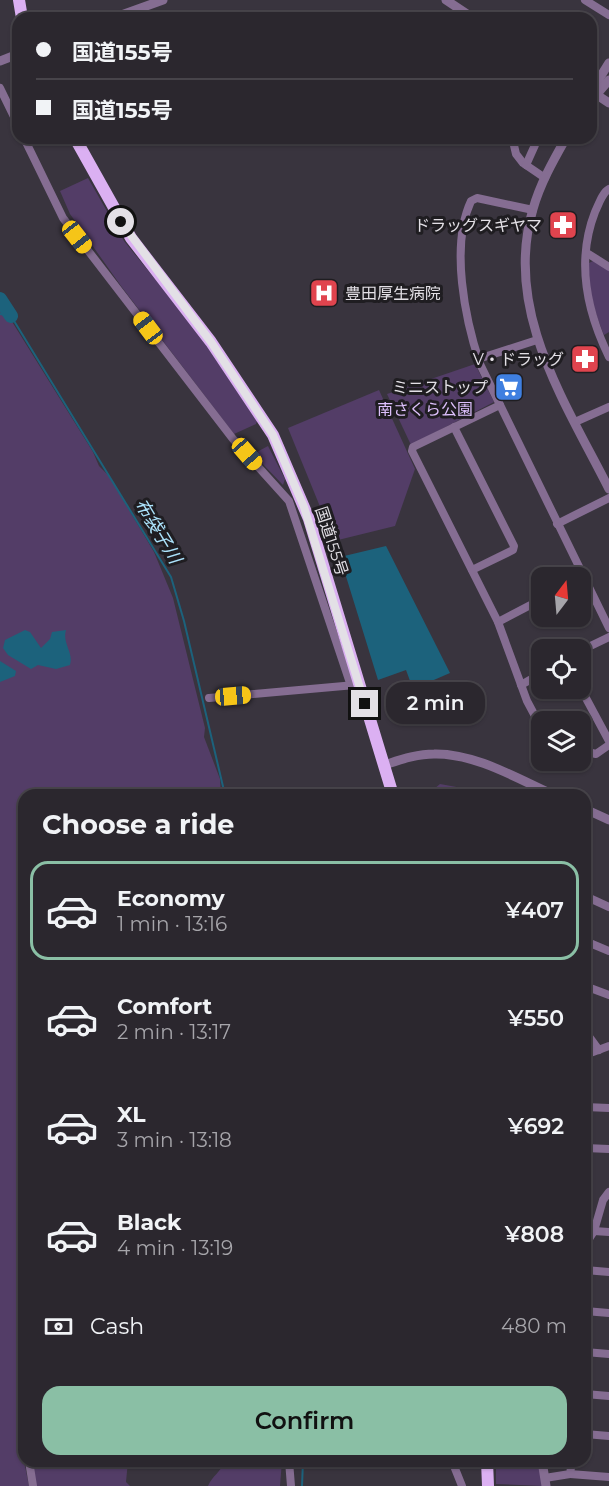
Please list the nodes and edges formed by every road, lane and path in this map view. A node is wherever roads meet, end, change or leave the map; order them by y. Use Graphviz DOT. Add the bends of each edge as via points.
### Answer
graph roads {
  1 [pos="163,0"];
  2 [pos="446,0"];
  3 [pos="585,0"];
  4 [pos="130,12"];
  5 [pos="464,12"];
  6 [pos="609,15"];
  7 [pos="609,63"];
  8 [pos="609,80"];
  9 [pos="597,84"];
  10 [pos="0,88"];
  11 [pos="597,91"];
  12 [pos="12,113"];
  13 [pos="27,144"];
  14 [pos="78,144"];
  15 [pos="514,144"];
  16 [pos="535,144"];
  17 [pos="563,144"];
  18 [pos="526,165"];
  19 [pos="545,178"];
  20 [pos="609,189"];
  21 [pos="533,210"];
  22 [pos="587,253"];
  23 [pos="609,267"];
  24 [pos="537,340"];
  25 [pos="607,344"];
  26 [pos="609,357"];
  27 [pos="478,359"];
  28 [pos="500,405"];
  29 [pos="609,407"];
  30 [pos="575,422"];
  31 [pos="454,427"];
  32 [pos="609,489"];
  33 [pos="609,498"];
  34 [pos="557,524"];
  35 [pos="577,567"];
  36 [pos="472,570"];
  37 [pos="591,595"];
  38 [pos="531,605"];
  39 [pos="498,622"];
  40 [pos="609,628"];
  41 [pos="609,637"];
  42 [pos="591,646"];
  43 [pos="531,680"];
  44 [pos="355,685"];
  45 [pos="522,685"];
  46 [pos="209,698"];
  47 [pos="586,699"];
  48 [pos="534,711"];
  49 [pos="609,743"];
  50 [pos="591,753"];
  51 [pos="384,765"];
  52 [pos="391,789"];
  53 [pos="537,789"];
  54 [pos="591,812"];
  55 [pos="609,820"];
  56 [pos="591,899"];
  57 [pos="609,907"];
  58 [pos="591,944"];
  59 [pos="609,951"];
  60 [pos="591,988"];
  61 [pos="609,995"];
  62 [pos="591,1039"];
  63 [pos="609,1046"];
  64 [pos="599,1050"];
  65 [pos="591,1053"];
  66 [pos="591,1107"];
  67 [pos="609,1108"];
  68 [pos="591,1148"];
  69 [pos="609,1149"];
  70 [pos="609,1192"];
  71 [pos="594,1230"];
  72 [pos="609,1232"];
  73 [pos="591,1235"];
  74 [pos="591,1270"];
  75 [pos="609,1272"];
  76 [pos="591,1312"];
  77 [pos="609,1313"];
  78 [pos="591,1352"];
  79 [pos="609,1354"];
  80 [pos="591,1394"];
  81 [pos="609,1396"];
  82 [pos="591,1434"];
  83 [pos="609,1436"];
  84 [pos="30,1467"];
  85 [pos="289,1467"];
  86 [pos="454,1467"];
  87 [pos="487,1467"];
  88 [pos="543,1467"];
  89 [pos="571,1467"];
  90 [pos="570,1474"];
  91 [pos="609,1477"];
  92 [pos="546,1482"];
  93 [pos="33,1486"];
  94 [pos="291,1486"];
  95 [pos="462,1486"];
  96 [pos="488,1486"];
  1 -- 4 [label="street"];
  2 -- 5 [label="street"];
  3 -- 6 [label="street"];
  7 -- 9 [label="street"];
  8 -- 11 [label="street"];
  10 -- 12 [label="street"];
  13 -- 44 [label="street" via="63,218 233,439 289,501"];
  14 -- 44 [label="highway, 国道155号" via="131,238 217,350 273,435 303,502"];
  15 -- 18 [label="street" via="516,154"];
  16 -- 18 [label="street"];
  17 -- 19 [label="street"];
  18 -- 19 [label="street"];
  19 -- 21 [label="street"];
  20 -- 22 [label="street" via="593,218"];
  21 -- 24 [label="street" via="524,270 529,314"];
  21 -- 27 [label="street" via="477,198 469,205 463,239 462,285"];
  22 -- 23 [label="street"];
  22 -- 25 [label="street" via="587,293 594,325"];
  24 -- 27 [label="street"];
  24 -- 30 [label="street"];
  25 -- 26 [label="street"];
  27 -- 28 [label="street"];
  28 -- 31 [label="street"];
  28 -- 34 [label="street"];
  29 -- 30 [label="street"];
  30 -- 32 [label="street"];
  31 -- 36 [label="street" via="514,546"];
  31 -- 36 [label="street" via="412,451"];
  33 -- 34 [label="street"];
  34 -- 35 [label="street"];
  36 -- 39 [label="street"];
  37 -- 40 [label="street"];
  38 -- 39 [label="street"];
  39 -- 45 [label="street"];
  41 -- 42 [label="street"];
  43 -- 45 [label="street"];
  44 -- 46 [label="street"];
  44 -- 51 [label="highway, 国道155号"];
  45 -- 48 [label="street"];
  47 -- 49 [label="street"];
  49 -- 50 [label="street" via="596,754"];
  51 -- 52 [label="highway, 国道155号"];
  51 -- 53 [label="street" via="418,755 448,754 480,763"];
  54 -- 55 [label="street"];
  56 -- 57 [label="street"];
  58 -- 59 [label="street"];
  60 -- 61 [label="street"];
  62 -- 64 [label="street"];
  63 -- 64 [label="street"];
  64 -- 65 [label="street"];
  66 -- 67 [label="street"];
  68 -- 69 [label="street"];
  70 -- 71 [label="street"];
  71 -- 72 [label="street"];
  71 -- 73 [label="street"];
  74 -- 75 [label="street"];
  76 -- 77 [label="street"];
  78 -- 79 [label="street"];
  80 -- 81 [label="street"];
  82 -- 83 [label="street"];
  84 -- 93 [label="street"];
  85 -- 94 [label="street"];
  86 -- 95 [label="street"];
  87 -- 96 [label="highway"];
  88 -- 92 [label="street"];
  89 -- 90 [label="street"];
  90 -- 91 [label="street"];
  90 -- 92 [label="street"];
}
